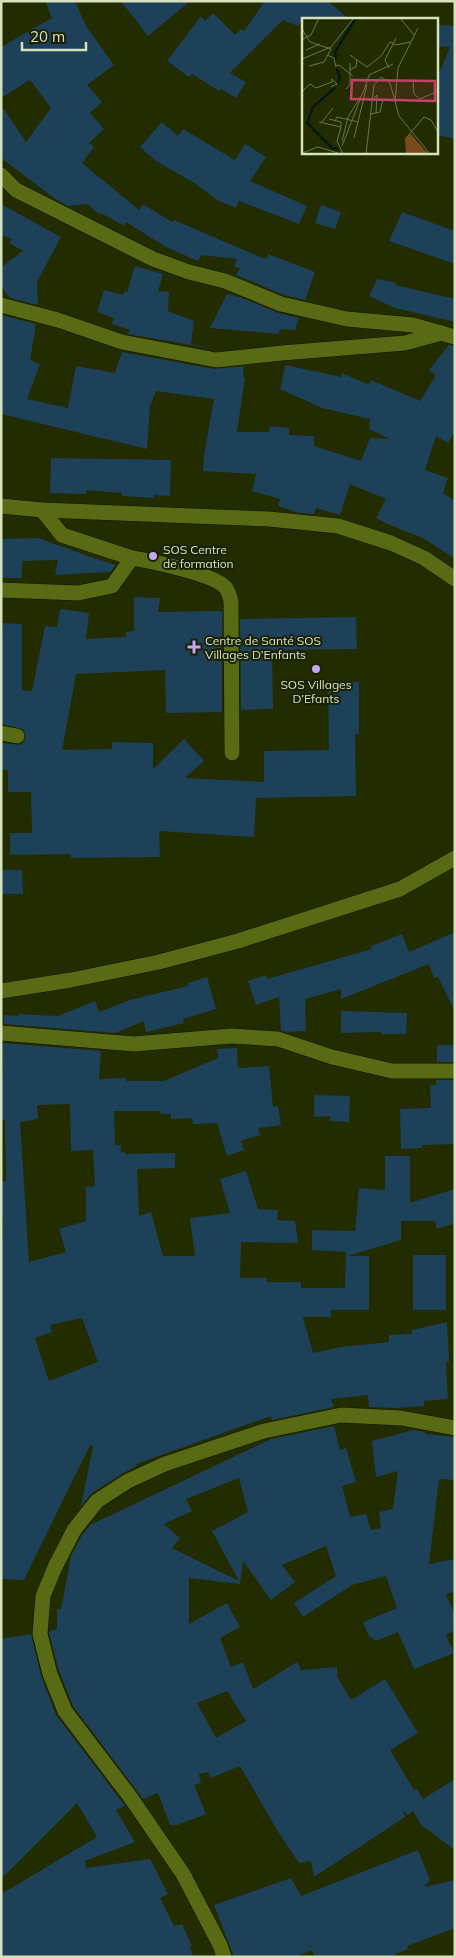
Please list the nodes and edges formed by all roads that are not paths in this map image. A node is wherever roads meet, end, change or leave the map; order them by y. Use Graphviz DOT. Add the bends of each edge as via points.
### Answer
graph roads {
  1 [pos="1,175"];
  2 [pos="9,190"];
  3 [pos="1,306"];
  4 [pos="448,335"];
  5 [pos="1,506"];
  6 [pos="42,510"];
  7 [pos="132,558"];
  8 [pos="455,578"];
  9 [pos="1,590"];
  10 [pos="1,733"];
  11 [pos="17,736"];
  12 [pos="232,753"];
  13 [pos="455,858"];
  14 [pos="1,991"];
  15 [pos="1,1033"];
  16 [pos="455,1071"];
  17 [pos="455,1428"];
  18 [pos="224,1957"];
  1 -- 2 [label="street"];
  2 -- 4 [label="street" via="153,259 226,282 281,304 347,319 414,325"];
  3 -- 4 [label="street" via="58,320 122,342 216,360 405,343"];
  5 -- 6 [label="street"];
  6 -- 7 [label="street" via="62,536"];
  6 -- 8 [label="street" via="268,519 338,526 391,543 424,558"];
  7 -- 9 [label="street" via="112,586 78,593"];
  7 -- 12 [label="street" via="163,564 226,587 231,601"];
  10 -- 11 [label="street"];
  13 -- 14 [label="street" via="400,889 238,941 159,962"];
  15 -- 16 [label="street" via="134,1044 230,1036 278,1039 392,1072"];
  17 -- 18 [label="street" via="401,1418 341,1415 264,1431 164,1464 128,1481 97,1501 74,1530 55,1566 42,1596 40,1634 50,1674 65,1711 183,1874"];
}
